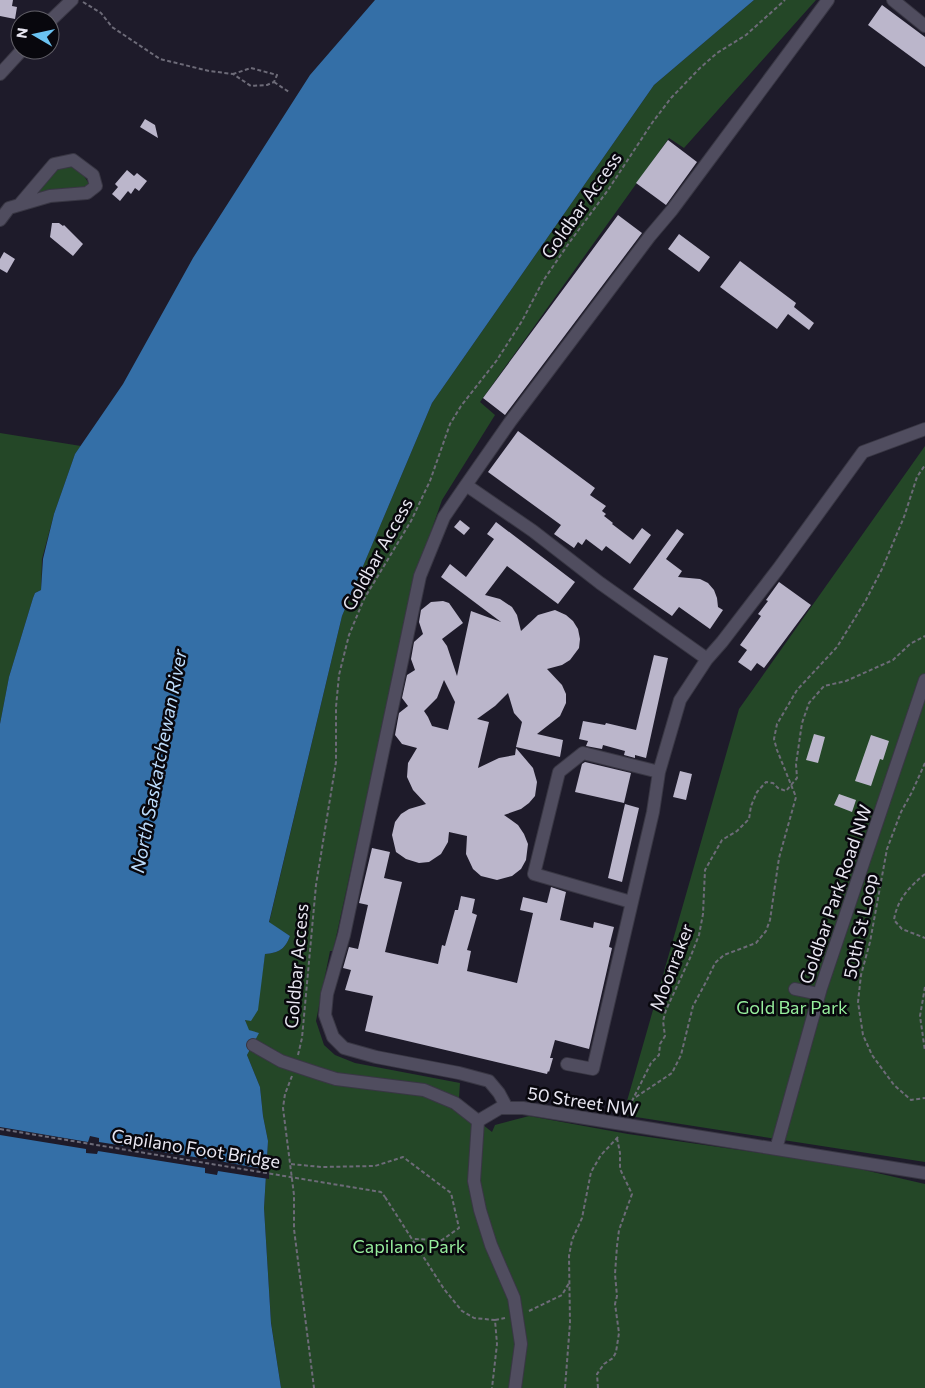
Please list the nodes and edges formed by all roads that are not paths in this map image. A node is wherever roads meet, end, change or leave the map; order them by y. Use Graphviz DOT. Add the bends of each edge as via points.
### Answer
graph roads {
  1 [pos="72,0"];
  2 [pos="828,0"];
  3 [pos="893,0"];
  4 [pos="60,11"];
  5 [pos="925,26"];
  6 [pos="13,60"];
  7 [pos="0,74"];
  8 [pos="20,204"];
  9 [pos="0,220"];
  10 [pos="925,429"];
  11 [pos="466,484"];
  12 [pos="707,658"];
  13 [pos="925,680"];
  14 [pos="659,772"];
  15 [pos="631,902"];
  16 [pos="794,989"];
  17 [pos="819,994"];
  18 [pos="252,1044"];
  19 [pos="566,1064"];
  20 [pos="506,1108"];
  21 [pos="478,1121"];
  22 [pos="776,1150"];
  23 [pos="925,1173"];
  24 [pos="515,1388"];
  1 -- 4 [label="street"];
  2 -- 11 [label="street"];
  3 -- 5 [label="street"];
  6 -- 7 [label="street"];
  8 -- 8 [label="street" via="50,196 87,193 96,186 93,175 73,160 54,164"];
  8 -- 9 [label="street" via="9,208"];
  10 -- 12 [label="street" via="863,452"];
  11 -- 12 [label="street"];
  11 -- 20 [label="street" via="444,517 420,576 325,1015 333,1037 344,1048 376,1058 489,1081"];
  12 -- 14 [label="street" via="680,700"];
  13 -- 17 [label="street, Goldbar Park Road NW"];
  14 -- 15 [label="street" via="653,812"];
  14 -- 15 [label="street" via="583,752 559,772 534,874"];
  15 -- 19 [label="street" via="593,1070"];
  16 -- 17 [label="street"];
  17 -- 22 [label="street, Goldbar Park Road NW"];
  18 -- 21 [label="street" via="296,1068 336,1078 424,1090 455,1103"];
  20 -- 21 [label="street, 50 Street NW" via="500,1108"];
  20 -- 22 [label="street, 50 Street NW" via="523,1108"];
  21 -- 24 [label="street" via="474,1181 491,1245 514,1298 520,1344"];
  22 -- 23 [label="street, 50 Street NW"];
}
